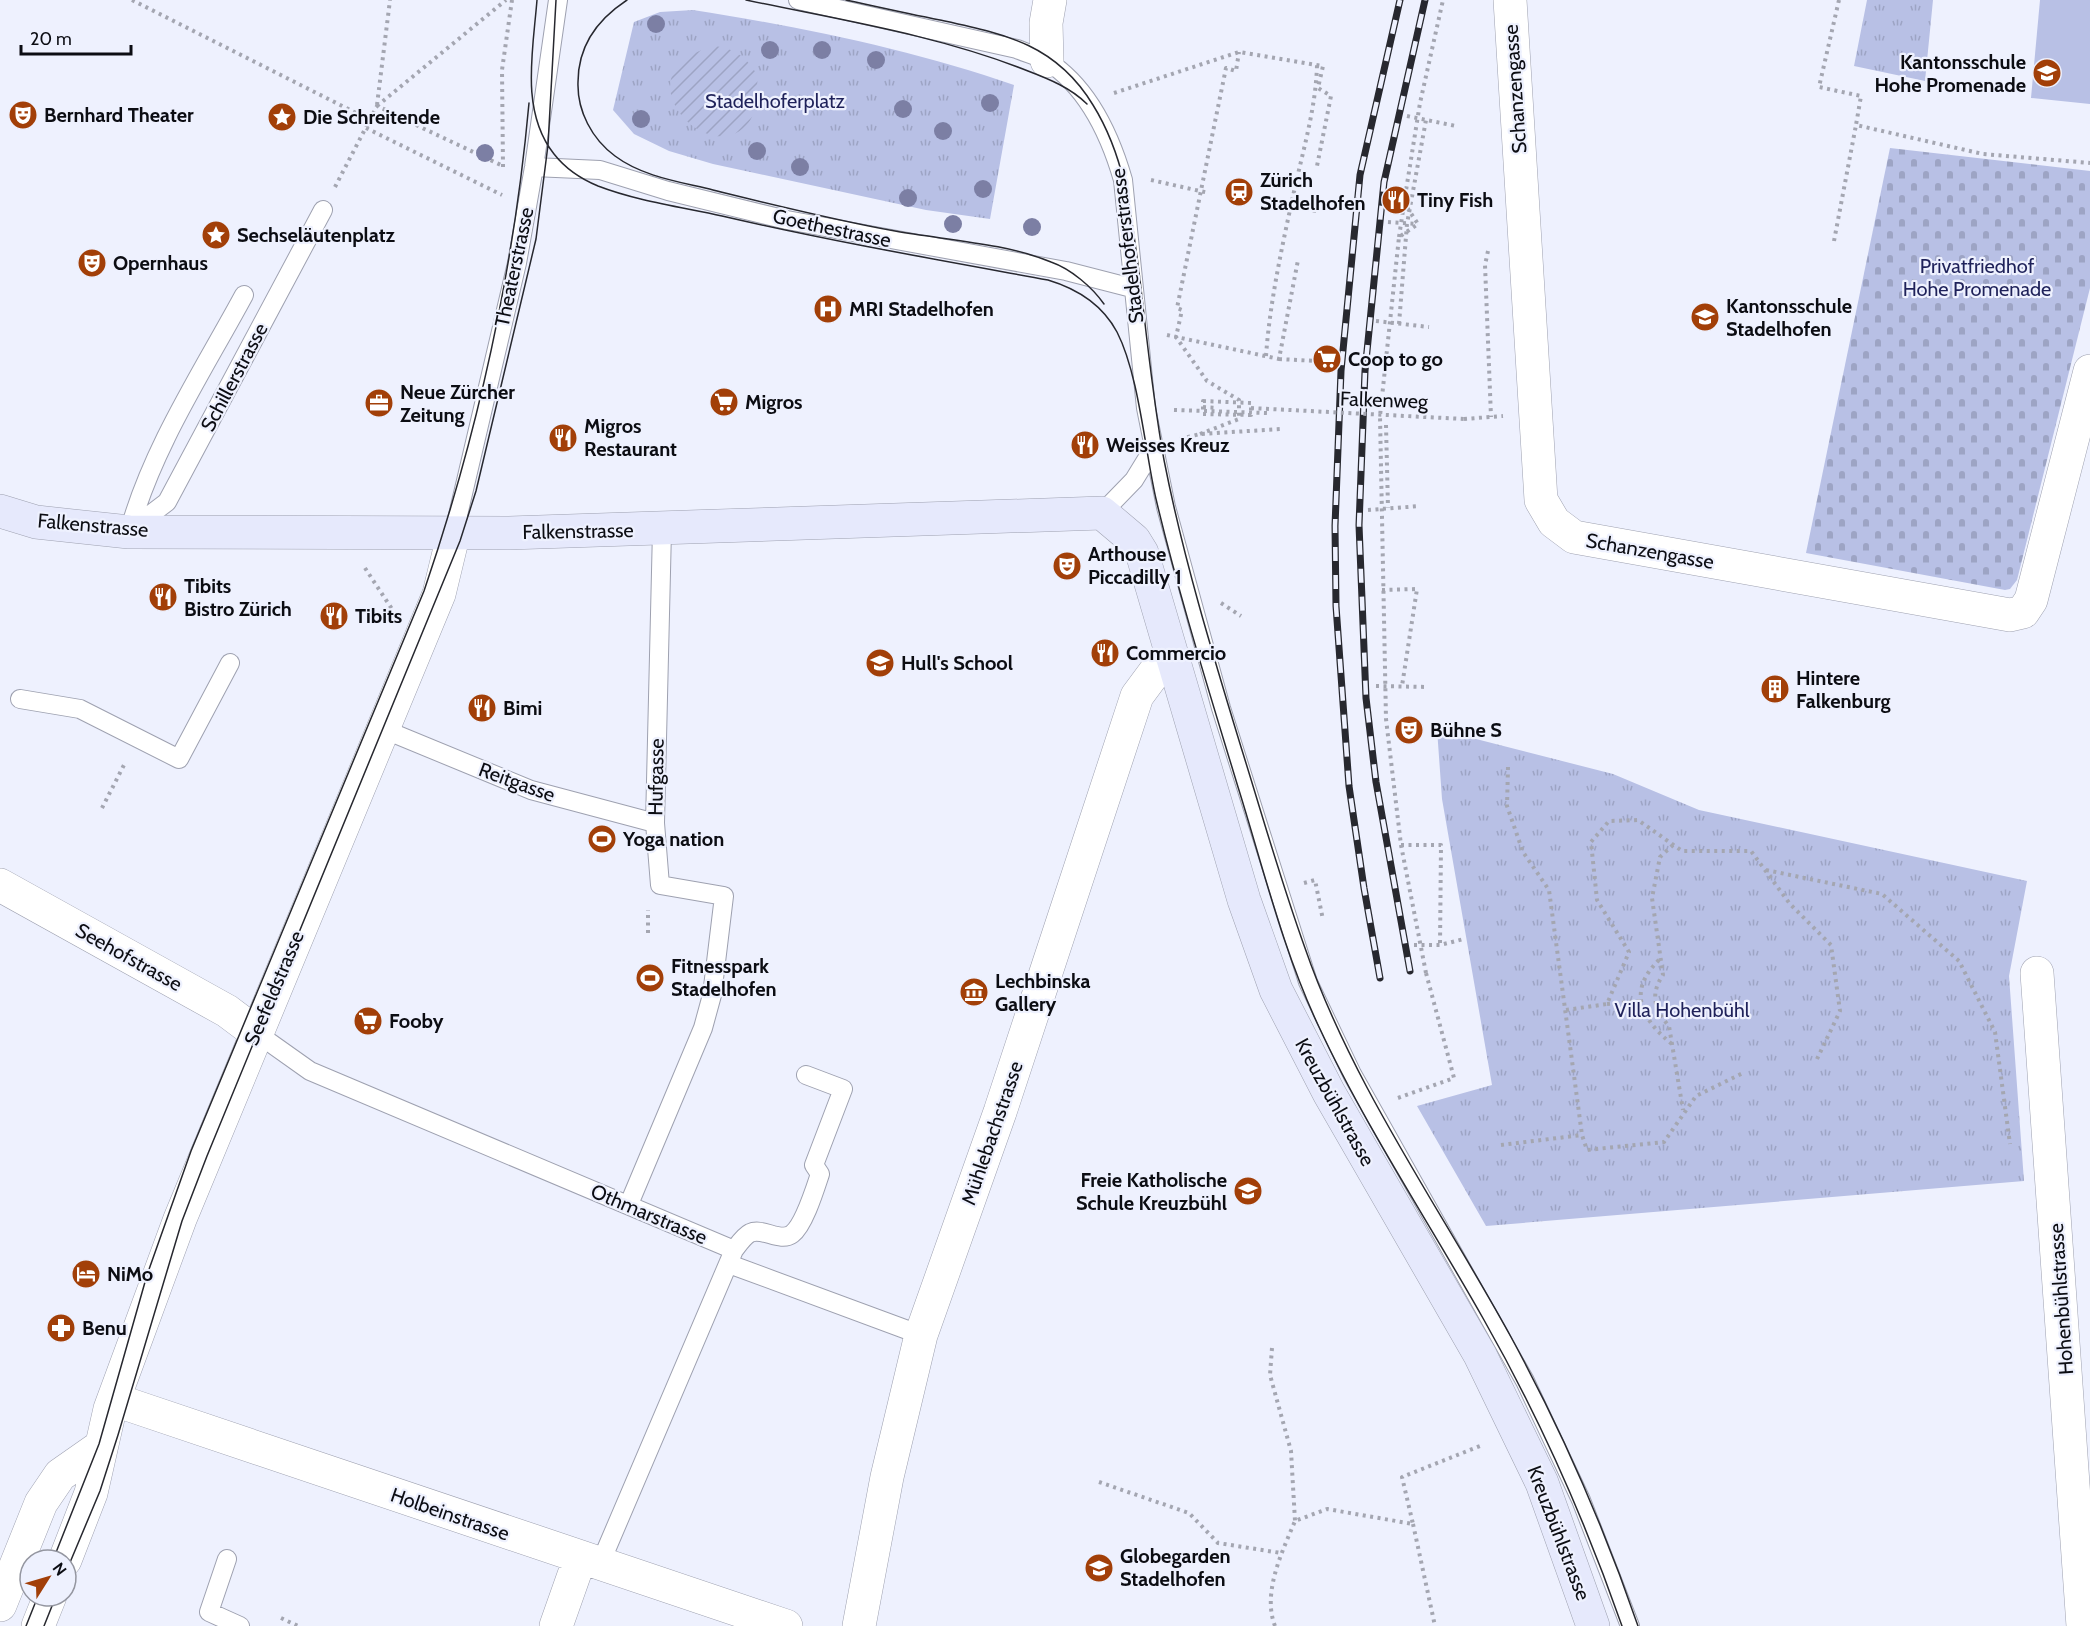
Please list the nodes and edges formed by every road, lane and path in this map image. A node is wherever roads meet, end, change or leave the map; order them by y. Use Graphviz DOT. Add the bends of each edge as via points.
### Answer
graph roads {
  1 [pos="132,0"];
  2 [pos="390,0"];
  3 [pos="506,0"];
  4 [pos="512,0"];
  5 [pos="558,0"];
  6 [pos="798,0"];
  7 [pos="1050,0"];
  8 [pos="1443,0"];
  9 [pos="1510,0"];
  10 [pos="1839,0"];
  11 [pos="1239,52"];
  12 [pos="1047,61"];
  13 [pos="1317,65"];
  14 [pos="1114,93"];
  15 [pos="377,106"];
  16 [pos="399,116"];
  17 [pos="1407,116"];
  18 [pos="370,120"];
  19 [pos="1426,120"];
  20 [pos="416,125"];
  21 [pos="1856,125"];
  22 [pos="1456,126"];
  23 [pos="366,128"];
  24 [pos="2090,164"];
  25 [pos="503,166"];
  26 [pos="534,166"];
  27 [pos="1317,166"];
  28 [pos="503,176"];
  29 [pos="1149,179"];
  30 [pos="504,186"];
  31 [pos="1202,191"];
  32 [pos="1209,193"];
  33 [pos="504,196"];
  34 [pos="1404,203"];
  35 [pos="504,206"];
  36 [pos="1290,206"];
  37 [pos="323,210"];
  38 [pos="1320,212"];
  39 [pos="1388,222"];
  40 [pos="1418,224"];
  41 [pos="1399,237"];
  42 [pos="1834,241"];
  43 [pos="1298,260"];
  44 [pos="1132,288"];
  45 [pos="244,295"];
  46 [pos="1376,321"];
  47 [pos="1399,324"];
  48 [pos="1429,327"];
  49 [pos="1160,334"];
  50 [pos="1176,337"];
  51 [pos="1266,356"];
  52 [pos="1279,359"];
  53 [pos="1316,361"];
  54 [pos="2090,372"];
  55 [pos="1203,407"];
  56 [pos="1251,408"];
  57 [pos="1170,410"];
  58 [pos="1240,410"];
  59 [pos="1267,413"];
  60 [pos="1508,415"];
  61 [pos="1380,416"];
  62 [pos="1386,425"];
  63 [pos="1281,429"];
  64 [pos="1200,434"];
  65 [pos="1174,440"];
  66 [pos="1153,449"];
  67 [pos="1420,506"];
  68 [pos="1388,508"];
  69 [pos="0,510"];
  70 [pos="1368,510"];
  71 [pos="1102,513"];
  72 [pos="662,530"];
  73 [pos="129,531"];
  74 [pos="454,532"];
  75 [pos="359,560"];
  76 [pos="1382,590"];
  77 [pos="1218,601"];
  78 [pos="396,615"];
  79 [pos="1241,616"];
  80 [pos="1173,662"];
  81 [pos="230,663"];
  82 [pos="1376,686"];
  83 [pos="1402,686"];
  84 [pos="1428,687"];
  85 [pos="20,699"];
  86 [pos="383,729"];
  87 [pos="138,738"];
  88 [pos="1509,766"];
  89 [pos="102,808"];
  90 [pos="655,823"];
  91 [pos="1401,845"];
  92 [pos="1673,845"];
  93 [pos="1764,870"];
  94 [pos="1315,880"];
  95 [pos="0,885"];
  96 [pos="1323,920"];
  97 [pos="1464,939"];
  98 [pos="1414,945"];
  99 [pos="1440,945"];
  100 [pos="1660,959"];
  101 [pos="2037,973"];
  102 [pos="1640,1001"];
  103 [pos="1607,1004"];
  104 [pos="1566,1010"];
  105 [pos="255,1032"];
  106 [pos="1673,1045"];
  107 [pos="1817,1059"];
  108 [pos="1745,1072"];
  109 [pos="806,1075"];
  110 [pos="1391,1100"];
  111 [pos="1683,1111"];
  112 [pos="1582,1135"];
  113 [pos="2010,1144"];
  114 [pos="1501,1145"];
  115 [pos="629,1204"];
  116 [pos="731,1257"];
  117 [pos="921,1335"];
  118 [pos="1272,1348"];
  119 [pos="115,1400"];
  120 [pos="1480,1446"];
  121 [pos="100,1447"];
  122 [pos="1099,1482"];
  123 [pos="1295,1521"];
  124 [pos="1413,1524"];
  125 [pos="69,1548"];
  126 [pos="1281,1553"];
  127 [pos="227,1559"];
  128 [pos="590,1561"];
  129 [pos="0,1605"];
  130 [pos="45,1608"];
  131 [pos="281,1618"];
  132 [pos="206,1619"];
  133 [pos="38,1626"];
  134 [pos="242,1626"];
  135 [pos="298,1626"];
  136 [pos="556,1626"];
  137 [pos="786,1626"];
  138 [pos="859,1626"];
  139 [pos="1275,1626"];
  140 [pos="1435,1626"];
  141 [pos="1593,1626"];
  142 [pos="1630,1626"];
  143 [pos="2084,1626"];
  1 -- 18 [label="path"];
  2 -- 15 [label="path"];
  3 -- 15 [label="path"];
  4 -- 25 [label="path" via="502,70"];
  5 -- 26 [label="lane, Theaterstrasse"];
  6 -- 12 [label="lane" via="1017,49"];
  7 -- 12 [label="street"];
  8 -- 34 [label="path, bridge" via="1420,103"];
  9 -- 54 [label="street, Schanzengasse" via="1541,501 1554,522 1574,537 2010,615 2023,612 2031,600"];
  10 -- 21 [label="path" via="1820,87 1861,96"];
  11 -- 13 [label="path"];
  11 -- 14 [label="path"];
  11 -- 31 [label="path" via="1236,71 1226,68"];
  12 -- 44 [label="lane, Stadelhoferstrasse" via="1096,113 1114,148 1123,180"];
  13 -- 27 [label="path" via="1323,66 1318,88 1331,96"];
  13 -- 36 [label="path" via="1316,92"];
  15 -- 16 [label="path"];
  15 -- 18 [label="path"];
  17 -- 19 [label="path"];
  18 -- 23 [label="path"];
  19 -- 22 [label="path"];
  19 -- 47 [label="path" via="1407,224"];
  20 -- 25 [label="path"];
  21 -- 24 [label="path" via="1983,154"];
  21 -- 42 [label="path"];
  23 -- 33 [label="path"];
  23 -- 37 [label="path"];
  25 -- 28 [label="path"];
  26 -- 44 [label="lane, Goethestrasse" via="600,170 787,220 1066,271"];
  26 -- 74 [label="lane, Theaterstrasse" via="516,263"];
  29 -- 31 [label="path"];
  30 -- 33 [label="path"];
  31 -- 32 [label="path"];
  31 -- 50 [label="path" via="1177,308 1182,310"];
  33 -- 35 [label="path"];
  34 -- 40 [label="path, bridge"];
  34 -- 41 [label="path, bridge"];
  36 -- 38 [label="path"];
  36 -- 51 [label="path"];
  37 -- 73 [label="lane, Schillerstrasse" via="167,502"];
  39 -- 40 [label="path"];
  40 -- 41 [label="path, bridge"];
  41 -- 61 [label="path, bridge"];
  43 -- 52 [label="path"];
  44 -- 66 [label="lane, Stadelhoferstrasse"];
  45 -- 73 [label="lane" via="172,429 137,501"];
  46 -- 47 [label="path"];
  47 -- 48 [label="path"];
  49 -- 50 [label="path"];
  50 -- 51 [label="path"];
  50 -- 58 [label="path" via="1207,381 1239,400"];
  51 -- 52 [label="path"];
  52 -- 53 [label="path"];
  55 -- 56 [label="path, bridge" via="1203,401 1251,403"];
  55 -- 56 [label="path, bridge" via="1203,414 1251,415"];
  55 -- 58 [label="path"];
  56 -- 61 [label="path, Falkenweg, bridge"];
  57 -- 59 [label="path"];
  58 -- 64 [label="path" via="1239,419"];
  60 -- 61 [label="path, Falkenweg, bridge"];
  61 -- 76 [label="path, bridge"];
  62 -- 68 [label="path"];
  63 -- 64 [label="path"];
  64 -- 65 [label="path"];
  66 -- 71 [label="lane" via="1134,480"];
  66 -- 142 [label="lane" via="1199,633 1308,982 1352,1074 1526,1381 1581,1500"];
  67 -- 68 [label="path"];
  68 -- 70 [label="path"];
  69 -- 73 [label="main road, Falkenstrasse" via="36,522"];
  71 -- 72 [label="main road, Falkenstrasse"];
  71 -- 80 [label="main road, Kreuzbühlstrasse" via="1134,540 1142,553"];
  72 -- 74 [label="main road, Falkenstrasse"];
  72 -- 90 [label="lane, Hufgasse"];
  73 -- 74 [label="main road, Falkenstrasse"];
  74 -- 86 [label="street, Seefeldstrasse" via="439,594"];
  75 -- 78 [label="path"];
  76 -- 83 [label="path" via="1417,589"];
  76 -- 91 [label="path, bridge" via="1386,719"];
  77 -- 79 [label="path"];
  80 -- 117 [label="street, Mühlebachstrasse" via="1157,669 1137,696 1000,1112"];
  80 -- 141 [label="main road, Kreuzbühlstrasse" via="1244,900 1276,990 1310,1059 1480,1355 1542,1484"];
  81 -- 87 [label="lane" via="179,759"];
  82 -- 83 [label="path"];
  83 -- 84 [label="path"];
  85 -- 87 [label="lane" via="80,709"];
  86 -- 90 [label="lane, Reitgasse" via="531,790"];
  86 -- 105 [label="street, Seefeldstrasse"];
  87 -- 89 [label="path"];
  88 -- 104 [label="path" via="1507,806 1523,852 1549,890"];
  90 -- 115 [label="lane, Hufgasse" via="660,885 724,896 712,994 703,1028"];
  91 -- 99 [label="path" via="1441,845"];
  91 -- 110 [label="path, bridge" via="1426,973 1454,1078"];
  92 -- 93 [label="path" via="1682,851 1750,851"];
  92 -- 100 [label="path" via="1660,856 1652,898"];
  92 -- 103 [label="path" via="1638,820 1609,821 1591,842 1597,900 1629,952"];
  93 -- 107 [label="path" via="1790,904 1831,945 1840,1011"];
  93 -- 113 [label="path" via="1882,894 1959,961 1995,1032"];
  94 -- 96 [label="path"];
  95 -- 105 [label="street, Seehofstrasse" via="227,1011"];
  97 -- 99 [label="path"];
  98 -- 99 [label="path"];
  100 -- 102 [label="path" via="1650,969"];
  100 -- 106 [label="path" via="1663,975 1656,986 1654,1001 1669,1026"];
  101 -- 143 [label="street, Hohenbühlstrasse"];
  102 -- 103 [label="path"];
  102 -- 106 [label="path" via="1658,1033"];
  103 -- 104 [label="path"];
  104 -- 112 [label="path"];
  105 -- 115 [label="lane, Othmarstrasse" via="310,1071 458,1136"];
  105 -- 119 [label="street, Seefeldstrasse" via="180,1220"];
  106 -- 111 [label="path"];
  108 -- 111 [label="path" via="1696,1096"];
  109 -- 116 [label="lane" via="843,1089 814,1165 820,1174 808,1207 793,1234 786,1237 748,1233"];
  111 -- 112 [label="path" via="1664,1142 1587,1150"];
  112 -- 114 [label="path"];
  115 -- 116 [label="lane, Othmarstrasse"];
  116 -- 117 [label="lane, Othmarstrasse"];
  116 -- 128 [label="lane"];
  117 -- 138 [label="street, Mühlebachstrasse" via="886,1477"];
  118 -- 123 [label="path" via="1270,1375 1290,1451"];
  119 -- 121 [label="street, Seefeldstrasse"];
  119 -- 128 [label="street, Holbeinstrasse"];
  120 -- 124 [label="path" via="1402,1477"];
  121 -- 125 [label="street, Seefeldstrasse" via="91,1493"];
  121 -- 129 [label="street" via="60,1475 41,1503"];
  122 -- 126 [label="path" via="1188,1513 1218,1543"];
  123 -- 124 [label="path" via="1327,1509"];
  123 -- 126 [label="path"];
  124 -- 140 [label="path"];
  126 -- 139 [label="path" via="1269,1610"];
  127 -- 132 [label="lane"];
  128 -- 136 [label="street"];
  128 -- 137 [label="street, Holbeinstrasse"];
  130 -- 133 [label="street"];
  131 -- 135 [label="path"];
  132 -- 134 [label="lane"];
}
